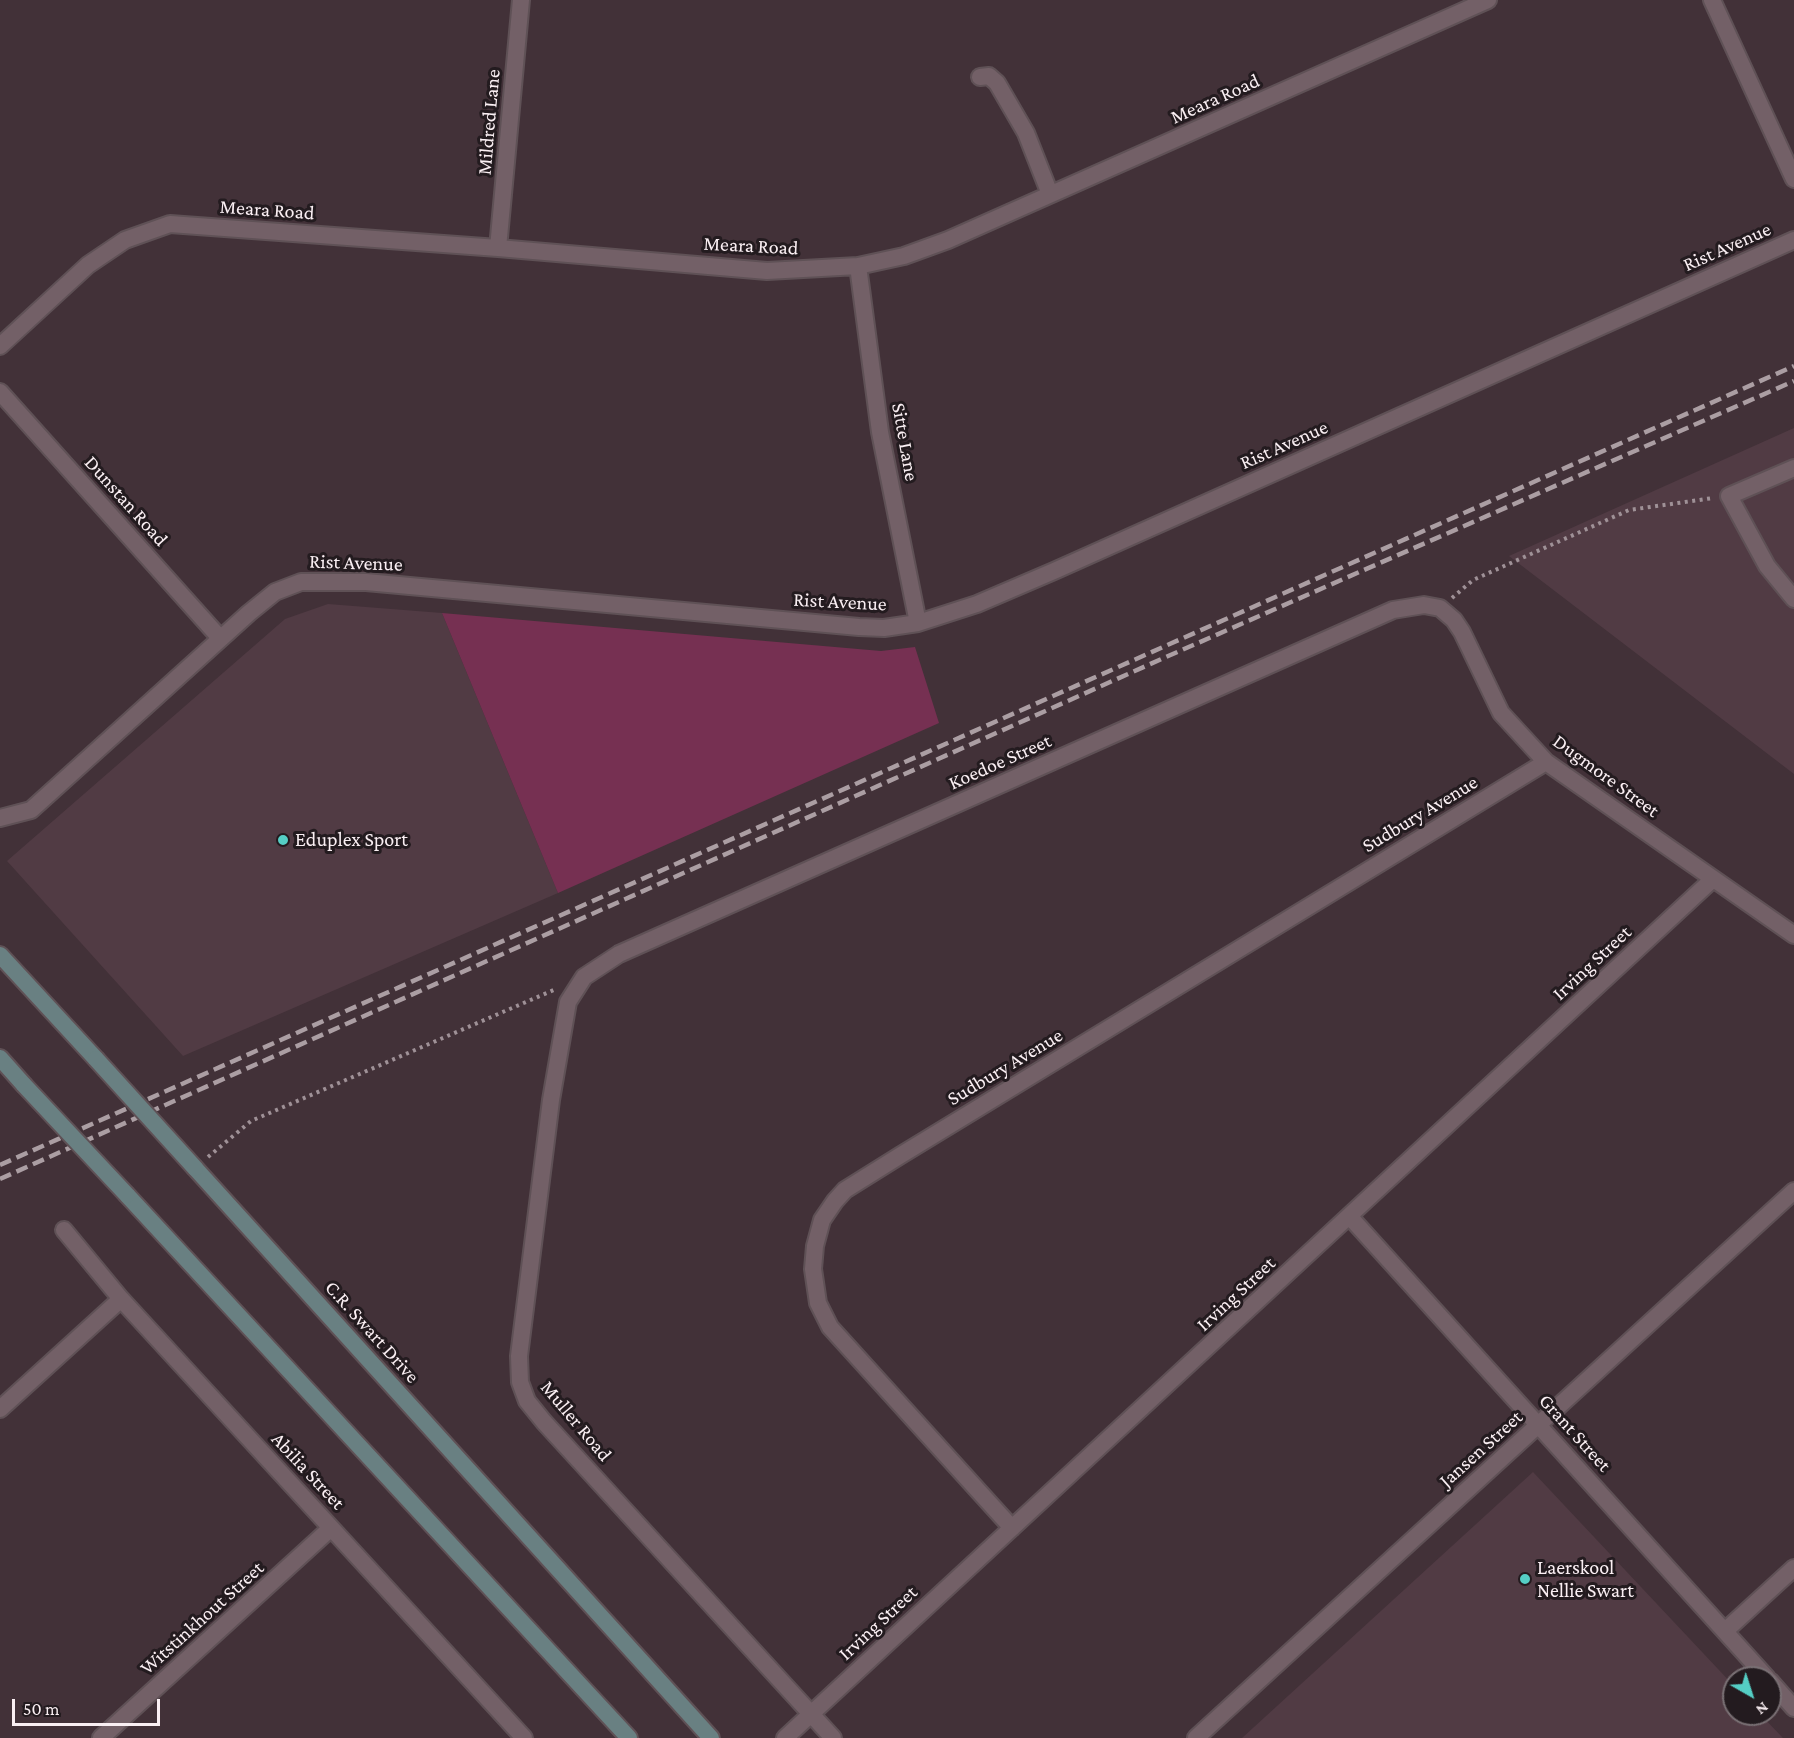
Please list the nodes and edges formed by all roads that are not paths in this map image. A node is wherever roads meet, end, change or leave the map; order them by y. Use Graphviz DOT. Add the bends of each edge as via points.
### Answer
graph roads {
  1 [pos="521,0"];
  2 [pos="1488,0"];
  3 [pos="1712,0"];
  4 [pos="980,77"];
  5 [pos="1794,179"];
  6 [pos="1050,194"];
  7 [pos="1794,240"];
  8 [pos="498,248"];
  9 [pos="858,266"];
  10 [pos="0,346"];
  11 [pos="0,392"];
  12 [pos="1794,468"];
  13 [pos="1794,599"];
  14 [pos="1440,608"];
  15 [pos="918,623"];
  16 [pos="220,638"];
  17 [pos="1546,762"];
  18 [pos="0,818"];
  19 [pos="1713,879"];
  20 [pos="1794,935"];
  21 [pos="0,955"];
  22 [pos="584,977"];
  23 [pos="0,1058"];
  24 [pos="1794,1191"];
  25 [pos="1350,1217"];
  26 [pos="64,1230"];
  27 [pos="121,1299"];
  28 [pos="0,1409"];
  29 [pos="1540,1425"];
  30 [pos="332,1528"];
  31 [pos="1012,1528"];
  32 [pos="1794,1568"];
  33 [pos="1725,1631"];
  34 [pos="1756,1666"];
  35 [pos="1782,1695"];
  36 [pos="681,1705"];
  37 [pos="1794,1708"];
  38 [pos="811,1713"];
  39 [pos="101,1738"];
  40 [pos="524,1738"];
  41 [pos="628,1738"];
  42 [pos="697,1738"];
  43 [pos="711,1738"];
  44 [pos="785,1738"];
  45 [pos="833,1738"];
  46 [pos="1196,1738"];
  1 -- 8 [label="street, Mildred Lane"];
  2 -- 6 [label="street, Meara Road"];
  3 -- 5 [label="street"];
  4 -- 6 [label="street" via="989,76 997,83 1026,133"];
  6 -- 9 [label="street, Meara Road" via="948,240 904,256"];
  7 -- 15 [label="street, Rist Avenue" via="1054,571 978,604"];
  8 -- 9 [label="street, Meara Road" via="767,271"];
  8 -- 10 [label="street, Meara Road" via="170,224 125,240 88,265"];
  9 -- 15 [label="street, Sitte Lane" via="880,432"];
  11 -- 16 [label="street, Dunstan Road"];
  12 -- 13 [label="street" via="1729,496 1767,566"];
  14 -- 17 [label="street, Dugmore Street" via="1462,632 1501,713"];
  14 -- 22 [label="street, Koedoe Street" via="1424,605 1393,610 619,954"];
  15 -- 16 [label="street, Rist Avenue" via="859,627 366,582 301,582 275,592"];
  16 -- 18 [label="street, Rist Avenue" via="31,810"];
  17 -- 19 [label="street, Dugmore Street"];
  17 -- 31 [label="street, Sudbury Avenue" via="901,1155 845,1190 835,1201 822,1220 813,1269 818,1303 830,1327"];
  19 -- 20 [label="street, Dugmore Street"];
  19 -- 25 [label="street, Irving Street"];
  21 -- 36 [label="main road, C.R. Swart Drive, bridge"];
  22 -- 38 [label="street, Muller Road" via="568,1002 553,1089 519,1356 520,1382 527,1401 544,1422"];
  23 -- 41 [label="main road, bridge"];
  24 -- 29 [label="street, Jansen Street"];
  25 -- 29 [label="street, Grant Street"];
  25 -- 31 [label="street, Irving Street"];
  26 -- 27 [label="street, Abilia Street"];
  27 -- 28 [label="street"];
  27 -- 30 [label="street, Abilia Street"];
  29 -- 33 [label="street, Grant Street"];
  29 -- 46 [label="street, Jansen Street"];
  30 -- 39 [label="street, Witstinkhout Street"];
  30 -- 40 [label="street, Abilia Street"];
  31 -- 38 [label="street, Irving Street"];
  32 -- 33 [label="street"];
  33 -- 34 [label="street, Grant Street"];
  35 -- 37 [label="street, Grant Street"];
  36 -- 42 [label="main road"];
  36 -- 43 [label="main road, C.R. Swart Drive"];
  38 -- 44 [label="street, Irving Street"];
  38 -- 45 [label="street, Muller Road"];
}
